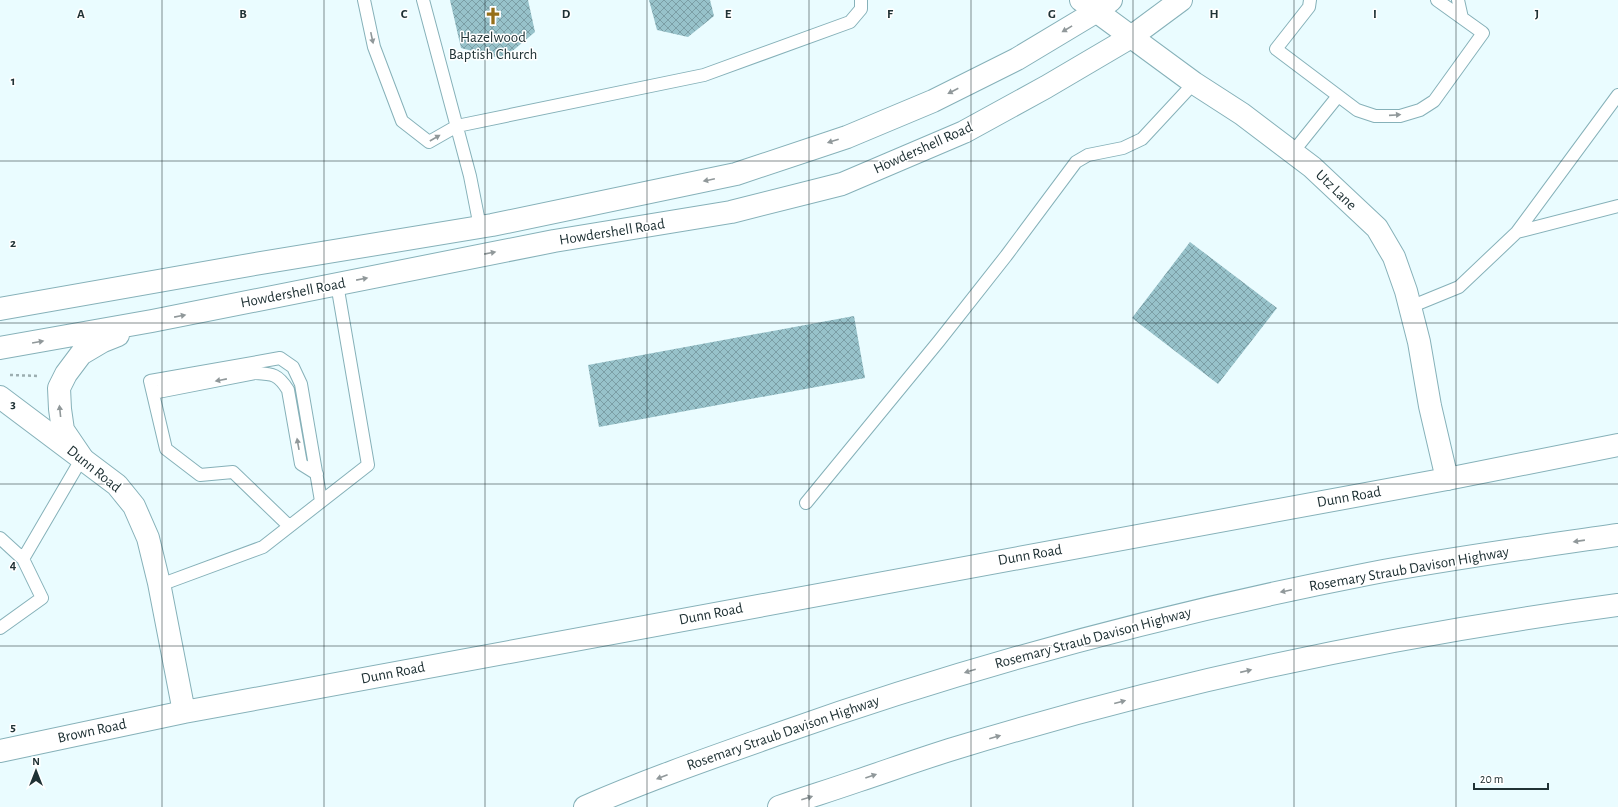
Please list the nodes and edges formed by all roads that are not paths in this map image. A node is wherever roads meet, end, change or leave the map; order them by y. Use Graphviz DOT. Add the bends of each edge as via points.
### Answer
graph roads {
  1 [pos="364,0"];
  2 [pos="423,0"];
  3 [pos="861,0"];
  4 [pos="1181,0"];
  5 [pos="1310,0"];
  6 [pos="1437,0"];
  7 [pos="1458,0"];
  8 [pos="1096,4"];
  9 [pos="1462,18"];
  10 [pos="1131,37"];
  11 [pos="1194,83"];
  12 [pos="1618,94"];
  13 [pos="1338,96"];
  14 [pos="457,126"];
  15 [pos="1292,152"];
  16 [pos="1618,206"];
  17 [pos="480,227"];
  18 [pos="1517,232"];
  19 [pos="337,284"];
  20 [pos="1410,307"];
  21 [pos="0,309"];
  22 [pos="152,321"];
  23 [pos="0,348"];
  24 [pos="153,393"];
  25 [pos="0,397"];
  26 [pos="1618,446"];
  27 [pos="82,458"];
  28 [pos="317,474"];
  29 [pos="1447,479"];
  30 [pos="321,501"];
  31 [pos="806,503"];
  32 [pos="289,526"];
  33 [pos="1618,535"];
  34 [pos="0,538"];
  35 [pos="23,559"];
  36 [pos="160,586"];
  37 [pos="1618,605"];
  38 [pos="0,628"];
  39 [pos="184,712"];
  40 [pos="0,750"];
  41 [pos="585,807"];
  42 [pos="779,807"];
  1 -- 14 [label="lane, one-way" via="374,47 402,121 429,142"];
  2 -- 14 [label="lane"];
  3 -- 14 [label="lane" via="861,9 850,22 704,75"];
  4 -- 10 [label="main road, Howdershell Road"];
  5 -- 13 [label="lane" via="1309,8 1276,49"];
  6 -- 9 [label="lane"];
  7 -- 9 [label="lane"];
  8 -- 10 [label="main road, Utz Lane"];
  8 -- 17 [label="main road, Howdershell Road, one-way" via="1003,66 933,101 847,137 736,174"];
  13 -- 9 [label="lane, one-way" via="1357,110 1375,116 1400,116 1420,110 1434,101 1483,33"];
  10 -- 11 [label="main road, Utz Lane"];
  19 -- 10 [label="main road, Howdershell Road, one-way" via="554,241 731,212 842,184 964,132"];
  11 -- 15 [label="main road, Utz Lane" via="1242,114"];
  11 -- 31 [label="lane" via="1142,139 1123,148 1088,155 1076,162 949,329"];
  12 -- 18 [label="lane"];
  13 -- 15 [label="lane"];
  14 -- 17 [label="lane"];
  15 -- 20 [label="main road, Utz Lane" via="1312,167 1376,228 1394,257"];
  16 -- 18 [label="lane"];
  17 -- 21 [label="main road, Howdershell Road"];
  18 -- 20 [label="lane" via="1459,287"];
  22 -- 19 [label="main road, Howdershell Road, one-way"];
  19 -- 30 [label="lane" via="368,465"];
  20 -- 29 [label="main road, Utz Lane"];
  23 -- 22 [label="main road, Howdershell Road, one-way"];
  27 -- 22 [label="main road, one-way" via="63,430 59,388 66,374 81,354 103,341"];
  28 -- 24 [label="lane, one-way" via="301,464 288,390 283,382 272,374 255,373"];
  24 -- 28 [label="lane" via="150,381 280,358 293,367 300,384"];
  24 -- 32 [label="lane" via="166,450 200,475 233,472"];
  25 -- 27 [label="main road, Dunn Road"];
  26 -- 29 [label="main road, Dunn Road"];
  27 -- 35 [label="lane"];
  27 -- 36 [label="main road, Dunn Road" via="117,485 134,506 148,538"];
  28 -- 30 [label="lane"];
  29 -- 39 [label="main road, Dunn Road"];
  30 -- 32 [label="lane"];
  32 -- 36 [label="lane" via="263,546"];
  33 -- 41 [label="main road, Rosemary Straub Davison Highway, one-way" via="1369,574 1110,632 976,669 848,709 718,755"];
  34 -- 35 [label="lane"];
  35 -- 38 [label="lane" via="42,598"];
  36 -- 39 [label="main road, Dunn Road"];
  42 -- 37 [label="main road, one-way" via="955,748 1215,678 1387,642"];
  39 -- 40 [label="main road, Brown Road"];
}
